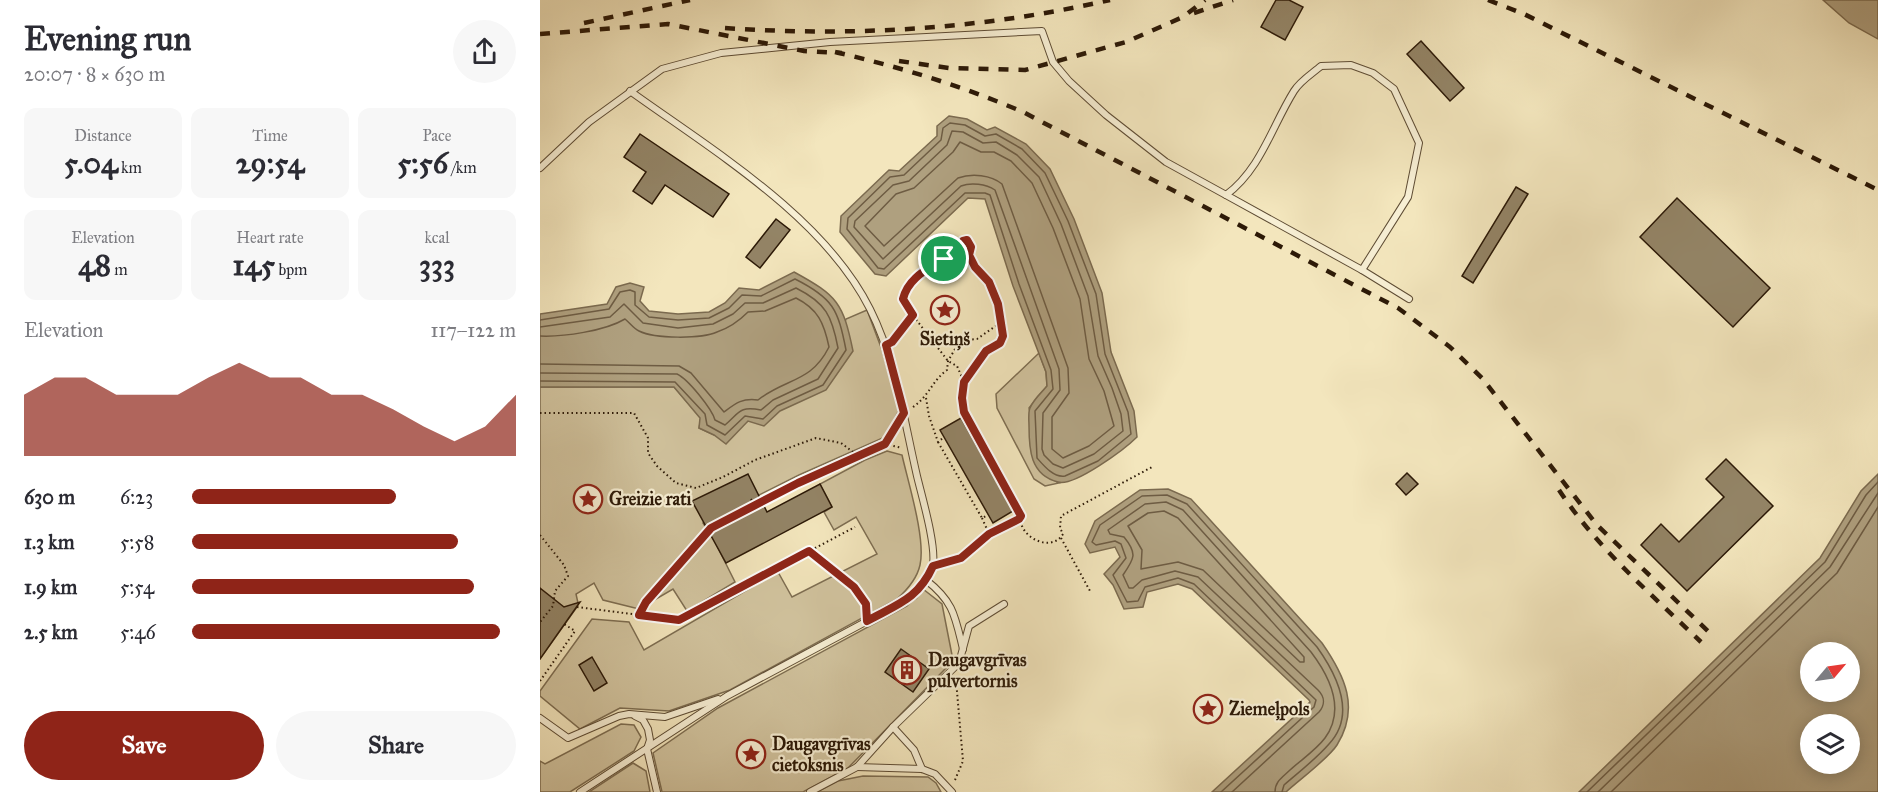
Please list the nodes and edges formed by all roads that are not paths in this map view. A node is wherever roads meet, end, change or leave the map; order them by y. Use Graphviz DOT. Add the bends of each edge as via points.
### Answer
graph roads {
  1 [pos="630,91"];
  2 [pos="540,168"];
  3 [pos="1226,195"];
  4 [pos="1362,270"];
  5 [pos="1409,299"];
  6 [pos="926,580"];
  7 [pos="1004,604"];
  8 [pos="963,649"];
  9 [pos="727,696"];
  10 [pos="629,714"];
  11 [pos="540,718"];
  12 [pos="893,727"];
  13 [pos="647,749"];
  14 [pos="857,767"];
  15 [pos="922,769"];
  16 [pos="580,792"];
  17 [pos="657,792"];
  18 [pos="810,792"];
  19 [pos="952,792"];
  1 -- 2 [label="lane" via="589,122"];
  1 -- 3 [label="lane" via="662,69 722,53 830,42 1042,30 1053,62 1099,108 1166,162"];
  1 -- 6 [label="lane" via="750,178 813,232 843,265 870,309 886,345 930,531 933,566"];
  3 -- 4 [label="lane"];
  3 -- 4 [label="lane" via="1253,168 1295,89 1322,66 1351,65 1372,73 1394,89 1419,143 1408,198"];
  4 -- 5 [label="lane"];
  6 -- 8 [label="lane" via="944,594 954,612"];
  6 -- 9 [label="lane" via="914,596"];
  7 -- 8 [label="lane" via="969,626"];
  8 -- 12 [label="lane" via="959,663"];
  9 -- 10 [label="lane" via="665,717"];
  9 -- 13 [label="lane"];
  10 -- 11 [label="lane" via="568,738"];
  10 -- 13 [label="lane" via="643,720 648,729"];
  12 -- 14 [label="lane"];
  12 -- 15 [label="lane" via="914,750"];
  13 -- 16 [label="lane"];
  13 -- 17 [label="lane"];
  14 -- 15 [label="lane"];
  14 -- 18 [label="lane"];
  15 -- 19 [label="lane" via="935,774"];
}
